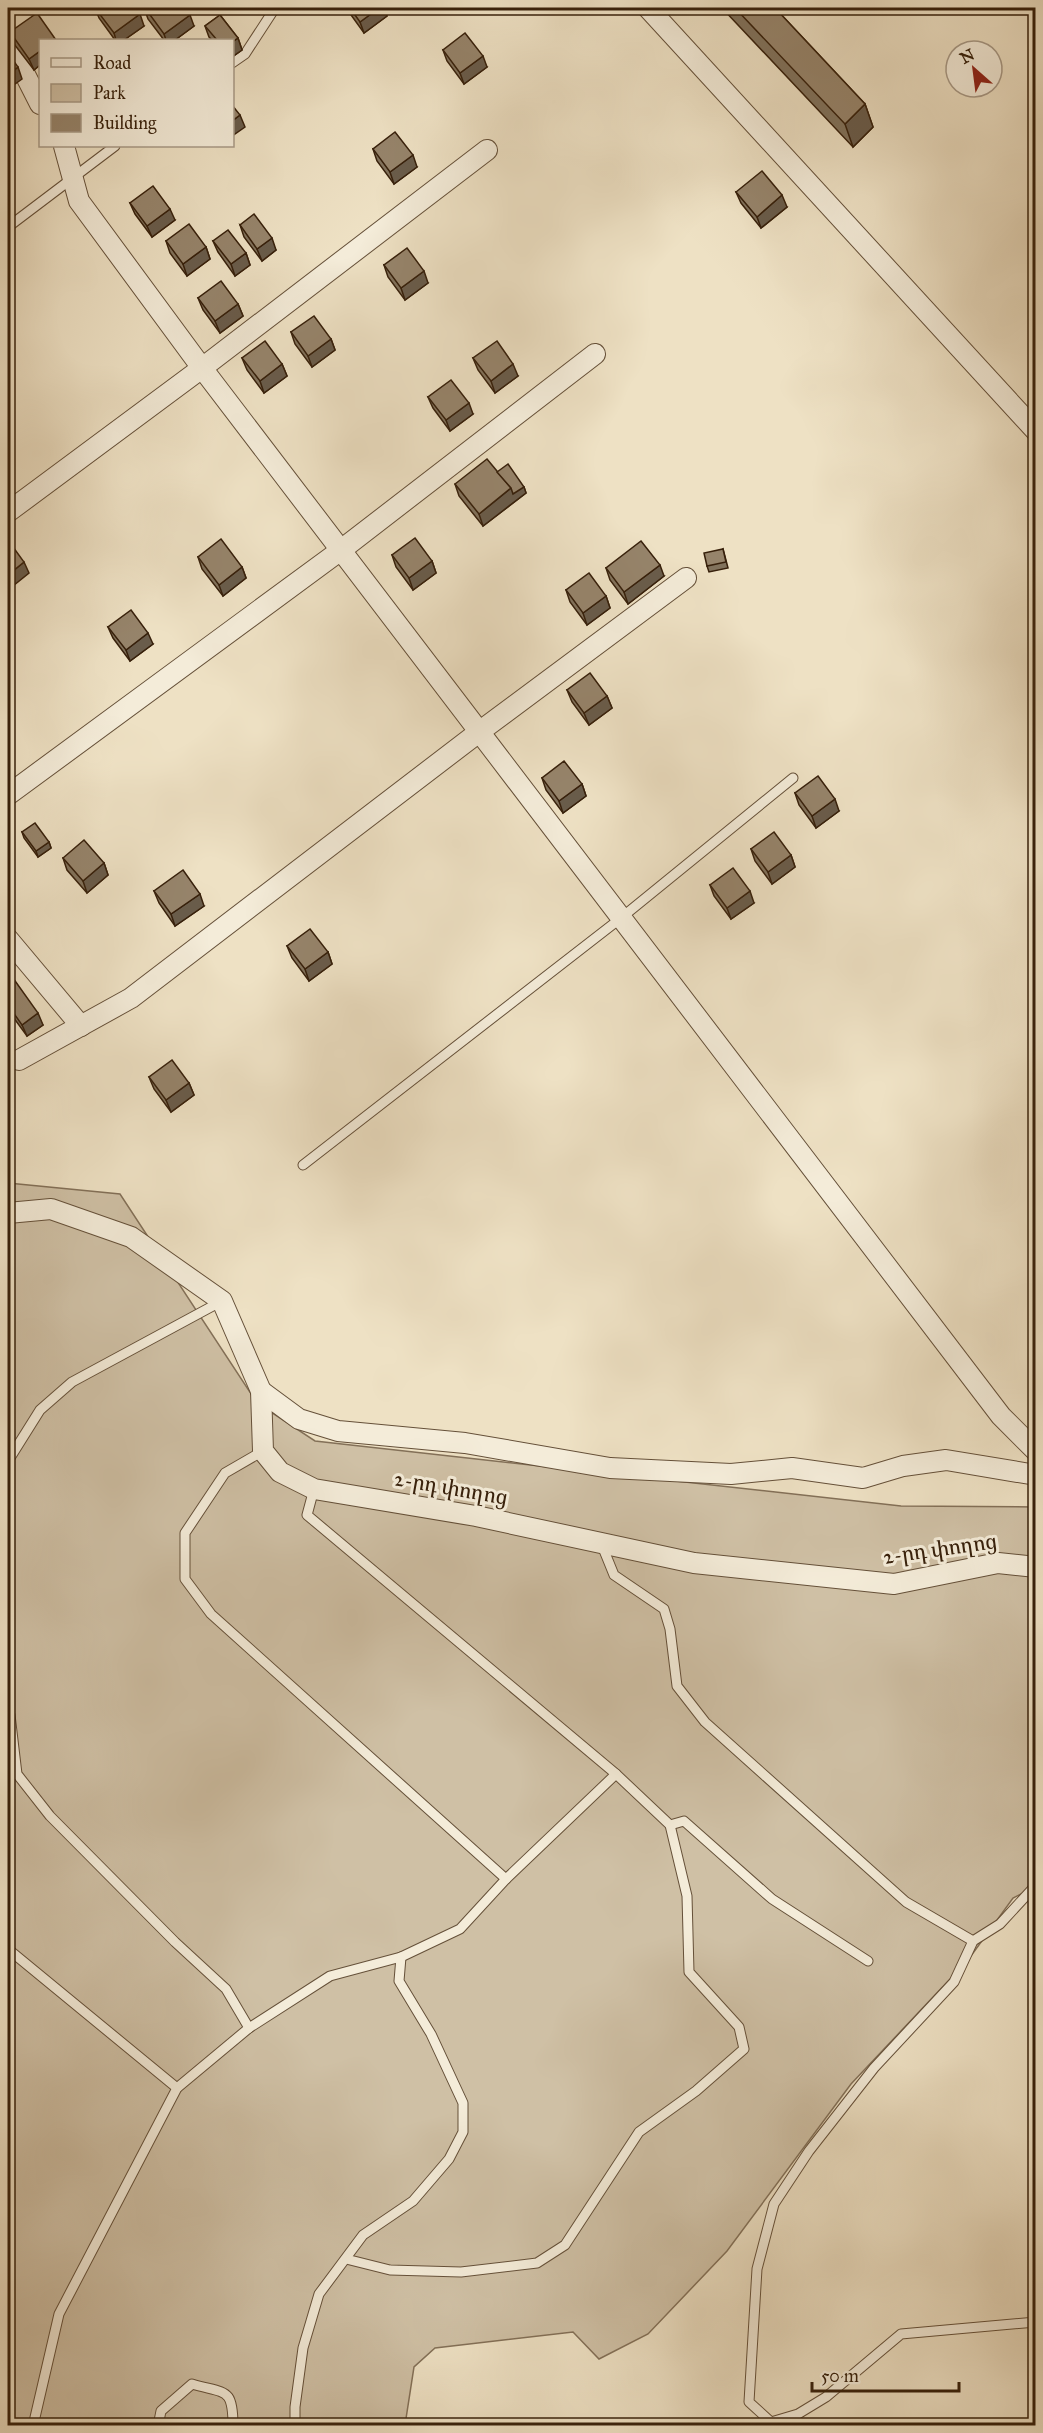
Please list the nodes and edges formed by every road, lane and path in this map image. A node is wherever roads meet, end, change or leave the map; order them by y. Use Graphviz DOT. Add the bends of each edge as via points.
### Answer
graph roads {
  1 [pos="275,8"];
  2 [pos="648,8"];
  3 [pos="8,41"];
  4 [pos="234,62"];
  5 [pos="39,102"];
  6 [pos="63,147"];
  7 [pos="114,147"];
  8 [pos="487,150"];
  9 [pos="74,175"];
  10 [pos="8,227"];
  11 [pos="595,354"];
  12 [pos="202,368"];
  13 [pos="1035,431"];
  14 [pos="8,512"];
  15 [pos="341,550"];
  16 [pos="686,578"];
  17 [pos="479,732"];
  18 [pos="793,778"];
  19 [pos="8,795"];
  20 [pos="621,918"];
  21 [pos="8,939"];
  22 [pos="81,1026"];
  23 [pos="19,1060"];
  24 [pos="303,1165"];
  25 [pos="8,1213"];
  26 [pos="222,1301"];
  27 [pos="261,1391"];
  28 [pos="263,1451"];
  29 [pos="1035,1451"];
  30 [pos="8,1461"];
  31 [pos="1035,1475"];
  32 [pos="315,1488"];
  33 [pos="601,1543"];
  34 [pos="1035,1567"];
  35 [pos="8,1712"];
  36 [pos="616,1774"];
  37 [pos="670,1826"];
  38 [pos="506,1879"];
  39 [pos="1035,1885"];
  40 [pos="973,1941"];
  41 [pos="8,1949"];
  42 [pos="401,1957"];
  43 [pos="867,1961"];
  44 [pos="249,2028"];
  45 [pos="177,2088"];
  46 [pos="346,2259"];
  47 [pos="1035,2322"];
  48 [pos="33,2426"];
  49 [pos="158,2426"];
  50 [pos="233,2426"];
  51 [pos="295,2426"];
  1 -- 4 [label="lane" via="245,54"];
  2 -- 13 [label="street"];
  3 -- 5 [label="street"];
  6 -- 9 [label="street"];
  7 -- 9 [label="lane"];
  8 -- 12 [label="street"];
  9 -- 10 [label="lane"];
  9 -- 12 [label="street" via="80,201"];
  11 -- 15 [label="street"];
  12 -- 14 [label="street"];
  12 -- 15 [label="street"];
  15 -- 17 [label="street"];
  15 -- 19 [label="street"];
  16 -- 17 [label="street"];
  17 -- 20 [label="street"];
  17 -- 22 [label="street" via="131,998"];
  18 -- 20 [label="lane"];
  20 -- 24 [label="lane"];
  20 -- 29 [label="street" via="1000,1416"];
  21 -- 22 [label="street"];
  22 -- 23 [label="street"];
  25 -- 26 [label="street" via="51,1209 131,1237"];
  26 -- 27 [label="street"];
  26 -- 30 [label="lane" via="72,1382 40,1410"];
  27 -- 28 [label="street"];
  27 -- 31 [label="street" via="299,1419 338,1431 465,1443 610,1468 732,1474 792,1468 863,1478 903,1466 946,1460"];
  28 -- 32 [label="street, 2-րդ փողոց" via="280,1472"];
  28 -- 38 [label="lane" via="225,1473 185,1533 185,1579 211,1614"];
  32 -- 33 [label="street, 2-րդ փողոց"];
  32 -- 36 [label="lane" via="307,1515"];
  33 -- 34 [label="street, 2-րդ փողոց" via="694,1563 894,1584 998,1563"];
  33 -- 40 [label="lane" via="614,1575 664,1609 677,1686 705,1722 906,1902"];
  35 -- 44 [label="lane" via="17,1774 50,1816 226,1989"];
  36 -- 37 [label="lane"];
  36 -- 38 [label="lane"];
  37 -- 43 [label="lane" via="684,1821 772,1899"];
  37 -- 46 [label="lane" via="687,1896 689,1972 739,2026 744,2049 696,2091 639,2132 565,2245 537,2263 449,2272 390,2270"];
  38 -- 42 [label="lane" via="460,1929"];
  39 -- 40 [label="lane" via="1000,1924"];
  40 -- 47 [label="lane" via="954,1982 874,2068 809,2151 774,2204 757,2269 749,2402 771,2422 798,2414 826,2397 901,2334"];
  41 -- 45 [label="lane"];
  42 -- 44 [label="lane" via="330,1976"];
  42 -- 46 [label="lane" via="399,1981 431,2034 463,2103 463,2132 449,2159 413,2201 363,2235"];
  44 -- 45 [label="lane"];
  45 -- 48 [label="lane" via="59,2314"];
  46 -- 51 [label="lane" via="319,2294 303,2348"];
  49 -- 50 [label="lane" via="161,2411 192,2384 227,2394 233,2403"];
}
